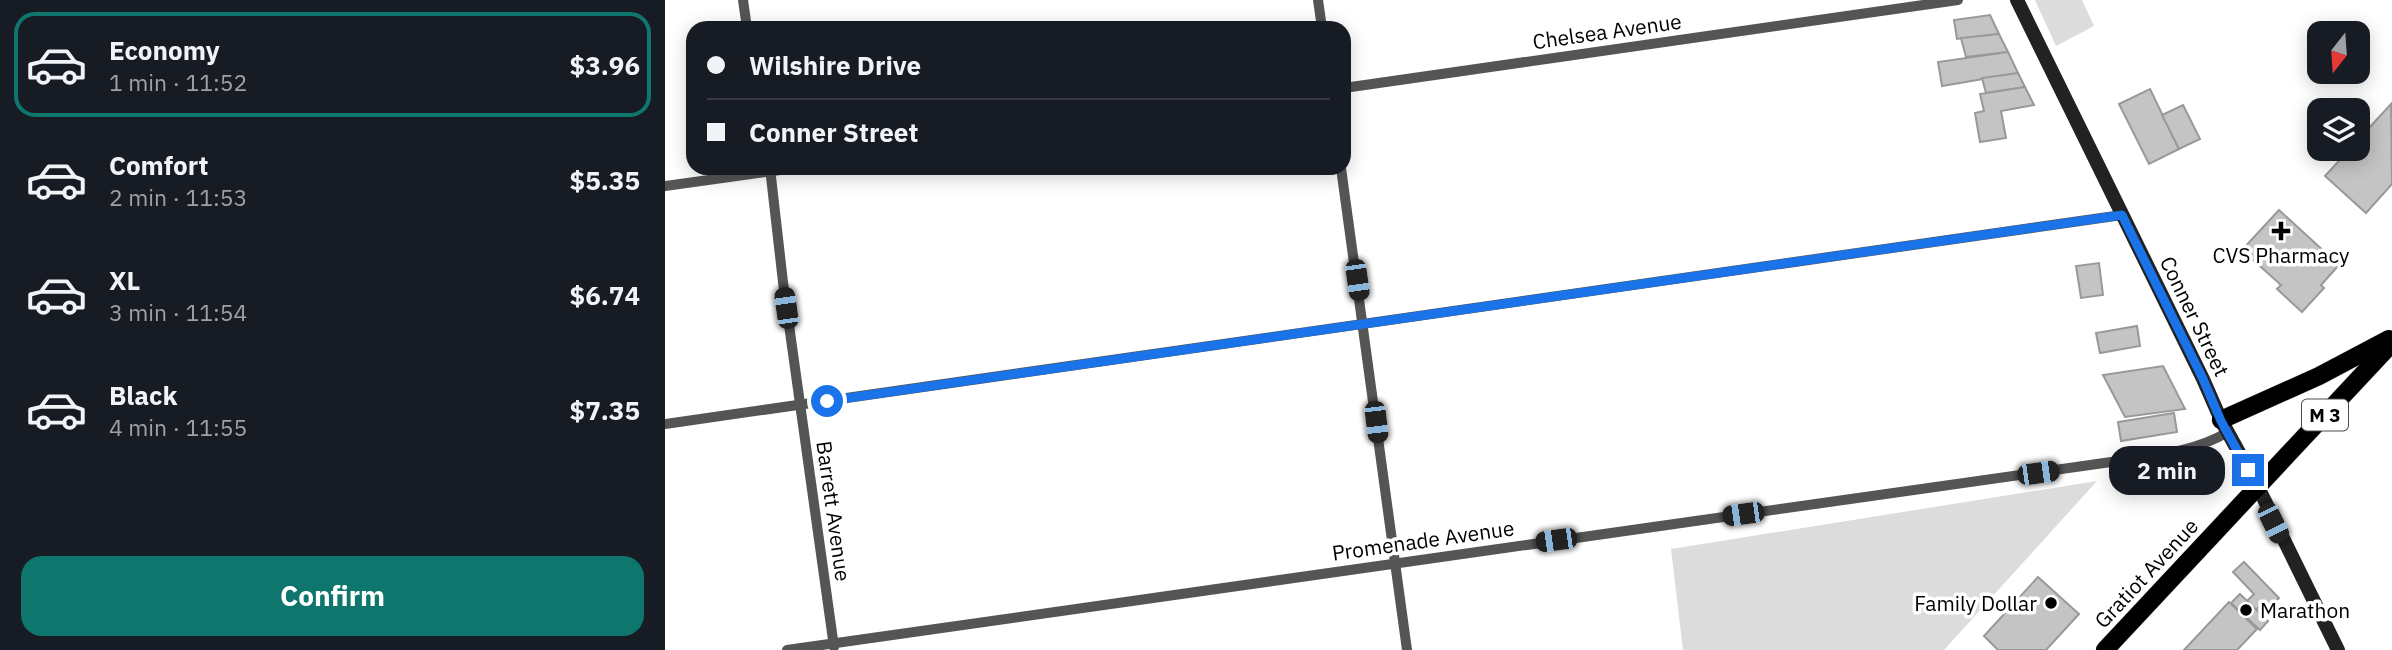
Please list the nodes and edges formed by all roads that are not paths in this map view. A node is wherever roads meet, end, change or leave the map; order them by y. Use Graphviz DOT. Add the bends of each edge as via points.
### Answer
graph roads {
  1 [pos="743,0"];
  2 [pos="1318,0"];
  3 [pos="1958,0"];
  4 [pos="2017,0"];
  5 [pos="746,21"];
  6 [pos="1321,21"];
  7 [pos="1351,87"];
  8 [pos="739,175"];
  9 [pos="771,175"];
  10 [pos="1342,175"];
  11 [pos="665,187"];
  12 [pos="2122,215"];
  13 [pos="1363,323"];
  14 [pos="2392,338"];
  15 [pos="2392,344"];
  16 [pos="800,404"];
  17 [pos="665,424"];
  18 [pos="2225,426"];
  19 [pos="2258,487"];
  20 [pos="1395,563"];
  21 [pos="834,647"];
  22 [pos="787,650"];
  23 [pos="1407,650"];
  24 [pos="2105,650"];
  25 [pos="2337,650"];
  1 -- 5 [label="street"];
  2 -- 6 [label="street"];
  3 -- 7 [label="street, Chelsea Avenue"];
  4 -- 12 [label="main road, Conner Street"];
  8 -- 11 [label="street"];
  9 -- 16 [label="street, Barrett Avenue"];
  10 -- 13 [label="street"];
  12 -- 13 [label="street"];
  12 -- 18 [label="main road, Conner Street"];
  13 -- 16 [label="street"];
  13 -- 20 [label="street"];
  14 -- 18 [label="main road"];
  15 -- 19 [label="main road, Gratiot Avenue / M 3"];
  16 -- 17 [label="street"];
  16 -- 21 [label="street, Barrett Avenue"];
  18 -- 19 [label="main road, Conner Street"];
  18 -- 20 [label="street, Promenade Avenue" via="2213,440 2186,450"];
  19 -- 24 [label="main road, Gratiot Avenue / M 3"];
  19 -- 25 [label="main road, Conner Street"];
  20 -- 21 [label="street, Promenade Avenue"];
  20 -- 23 [label="street"];
  21 -- 22 [label="street, Promenade Avenue"];
}
